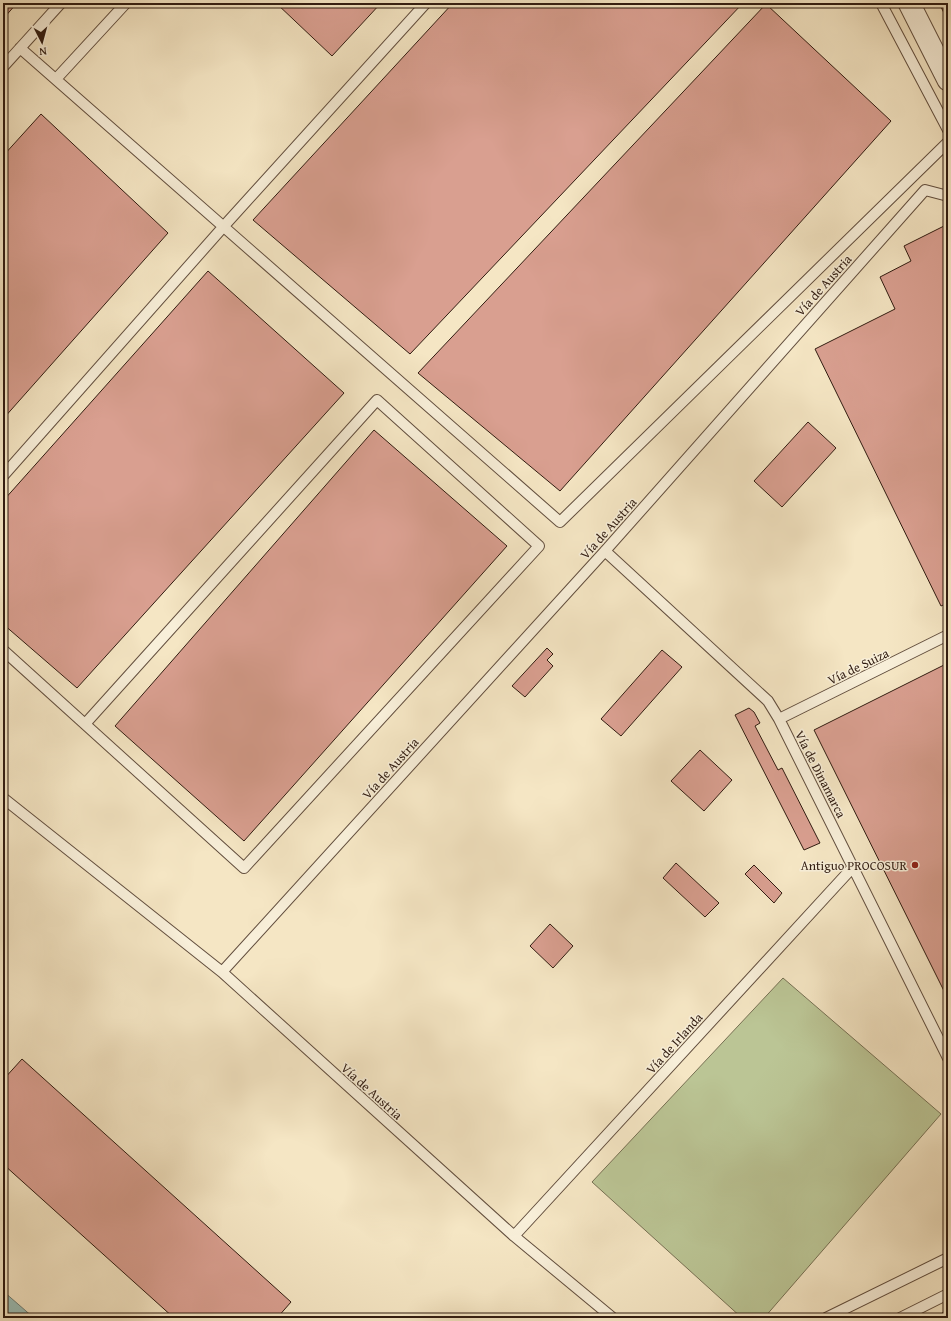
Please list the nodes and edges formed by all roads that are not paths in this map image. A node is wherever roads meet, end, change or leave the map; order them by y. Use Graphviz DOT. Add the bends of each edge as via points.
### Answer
graph roads {
  1 [pos="61,3"];
  2 [pos="126,3"];
  3 [pos="426,3"];
  4 [pos="881,3"];
  5 [pos="909,3"];
  6 [pos="20,48"];
  7 [pos="3,67"];
  8 [pos="56,79"];
  9 [pos="948,80"];
  10 [pos="948,130"];
  11 [pos="948,142"];
  12 [pos="948,196"];
  13 [pos="224,226"];
  14 [pos="3,476"];
  15 [pos="605,552"];
  16 [pos="948,635"];
  17 [pos="3,650"];
  18 [pos="779,719"];
  19 [pos="85,724"];
  20 [pos="3,798"];
  21 [pos="853,867"];
  22 [pos="222,972"];
  23 [pos="948,1058"];
  24 [pos="514,1236"];
  25 [pos="948,1258"];
  26 [pos="948,1294"];
  27 [pos="613,1318"];
  28 [pos="826,1318"];
  29 [pos="900,1318"];
  1 -- 6 [label="lane"];
  2 -- 8 [label="lane"];
  3 -- 13 [label="lane"];
  4 -- 10 [label="lane"];
  5 -- 9 [label="street"];
  6 -- 7 [label="lane"];
  6 -- 8 [label="lane"];
  8 -- 13 [label="lane"];
  11 -- 13 [label="lane" via="560,522"];
  12 -- 15 [label="lane, Vía de Austria" via="925,190"];
  13 -- 14 [label="lane"];
  15 -- 18 [label="lane, Vía de Dinamarca" via="768,701"];
  15 -- 22 [label="lane, Vía de Austria"];
  16 -- 18 [label="lane, Vía de Suiza"];
  17 -- 19 [label="lane"];
  18 -- 21 [label="lane, Vía de Dinamarca"];
  19 -- 19 [label="lane" via="244,868 539,546 377,400"];
  20 -- 22 [label="lane"];
  21 -- 23 [label="lane, Vía de Dinamarca"];
  21 -- 24 [label="lane, Vía de Irlanda"];
  22 -- 24 [label="lane, Vía de Austria"];
  24 -- 27 [label="lane, Vía de Austria"];
  25 -- 28 [label="lane"];
  26 -- 29 [label="lane"];
}
